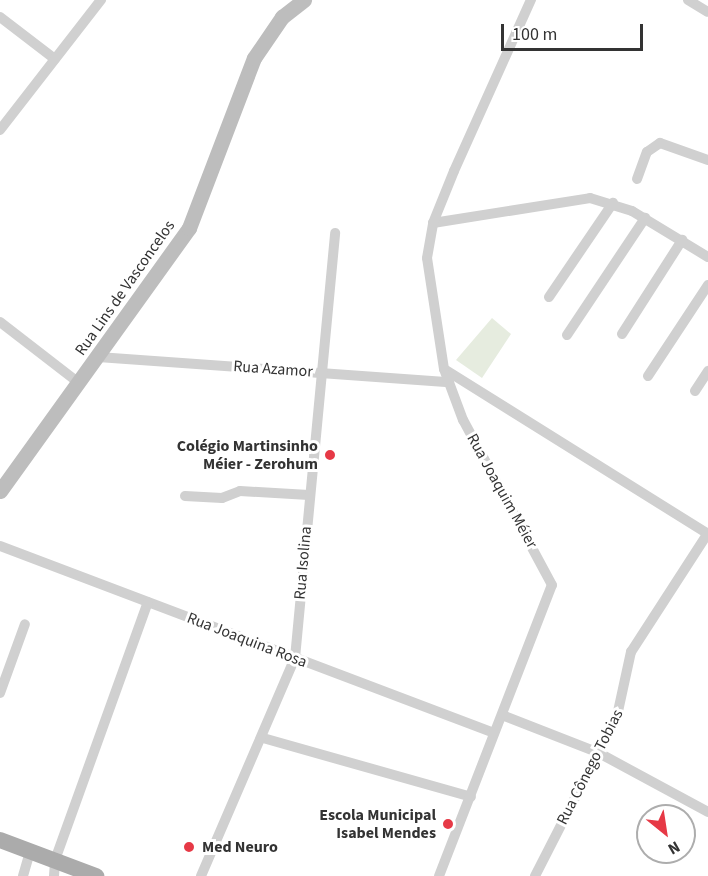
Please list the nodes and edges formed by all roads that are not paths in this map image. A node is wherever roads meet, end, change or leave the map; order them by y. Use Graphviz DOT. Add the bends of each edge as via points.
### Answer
graph roads {
  1 [pos="101,0"];
  2 [pos="304,0"];
  3 [pos="531,0"];
  4 [pos="688,0"];
  5 [pos="708,12"];
  6 [pos="0,17"];
  7 [pos="56,59"];
  8 [pos="0,130"];
  9 [pos="708,160"];
  10 [pos="637,179"];
  11 [pos="613,203"];
  12 [pos="645,218"];
  13 [pos="433,223"];
  14 [pos="336,233"];
  15 [pos="682,240"];
  16 [pos="708,257"];
  17 [pos="708,285"];
  18 [pos="549,297"];
  19 [pos="0,322"];
  20 [pos="622,334"];
  21 [pos="567,335"];
  22 [pos="98,357"];
  23 [pos="444,369"];
  24 [pos="708,371"];
  25 [pos="322,372"];
  26 [pos="648,376"];
  27 [pos="448,382"];
  28 [pos="79,383"];
  29 [pos="695,391"];
  30 [pos="0,491"];
  31 [pos="309,495"];
  32 [pos="184,496"];
  33 [pos="708,534"];
  34 [pos="0,546"];
  35 [pos="148,602"];
  36 [pos="25,624"];
  37 [pos="295,658"];
  38 [pos="0,693"];
  39 [pos="502,715"];
  40 [pos="494,733"];
  41 [pos="263,738"];
  42 [pos="597,752"];
  43 [pos="471,797"];
  44 [pos="708,812"];
  45 [pos="0,840"];
  46 [pos="30,851"];
  47 [pos="55,868"];
  48 [pos="23,876"];
  49 [pos="96,876"];
  50 [pos="201,876"];
  51 [pos="439,876"];
  52 [pos="535,876"];
  1 -- 7 [label="street"];
  2 -- 22 [label="street, Rua Lins de Vasconcelos" via="282,17 254,58 189,228"];
  3 -- 13 [label="street, Rua Joaquim Méier"];
  4 -- 5 [label="street"];
  6 -- 7 [label="street"];
  7 -- 8 [label="street"];
  9 -- 10 [label="street" via="660,143 648,152"];
  11 -- 12 [label="street"];
  11 -- 13 [label="street" via="574,200"];
  11 -- 18 [label="street"];
  12 -- 15 [label="street"];
  12 -- 21 [label="street"];
  13 -- 23 [label="street, Rua Joaquim Méier" via="429,276"];
  14 -- 25 [label="street, Rua Isolina"];
  15 -- 16 [label="street"];
  15 -- 20 [label="street"];
  17 -- 26 [label="street"];
  19 -- 28 [label="street"];
  22 -- 25 [label="street, Rua Azamor"];
  22 -- 28 [label="street, Rua Lins de Vasconcelos"];
  23 -- 27 [label="street, Rua Joaquim Méier"];
  23 -- 33 [label="street"];
  24 -- 29 [label="street"];
  25 -- 27 [label="street, Rua Azamor"];
  25 -- 31 [label="street, Rua Isolina"];
  27 -- 39 [label="street, Rua Joaquim Méier" via="475,448 552,585"];
  28 -- 30 [label="street, Rua Lins de Vasconcelos"];
  31 -- 32 [label="street" via="240,491 222,498"];
  31 -- 37 [label="street, Rua Isolina"];
  33 -- 42 [label="street, Rua Cônego Tobias" via="631,652 622,704"];
  34 -- 35 [label="street, Rua Joaquina Rosa"];
  35 -- 37 [label="street, Rua Joaquina Rosa"];
  35 -- 47 [label="street"];
  36 -- 38 [label="street"];
  37 -- 40 [label="street, Rua Joaquina Rosa"];
  37 -- 41 [label="street, Rua Isolina"];
  39 -- 40 [label="street, Rua Joaquim Méier"];
  39 -- 42 [label="street"];
  40 -- 43 [label="street, Rua Joaquim Méier"];
  41 -- 43 [label="street"];
  41 -- 50 [label="street, Rua Isolina"];
  42 -- 44 [label="street"];
  42 -- 52 [label="street, Rua Cônego Tobias"];
  43 -- 51 [label="street, Rua Joaquim Méier"];
  45 -- 46 [label="main road"];
  46 -- 47 [label="main road"];
  46 -- 48 [label="street"];
  47 -- 49 [label="main road"];
}
